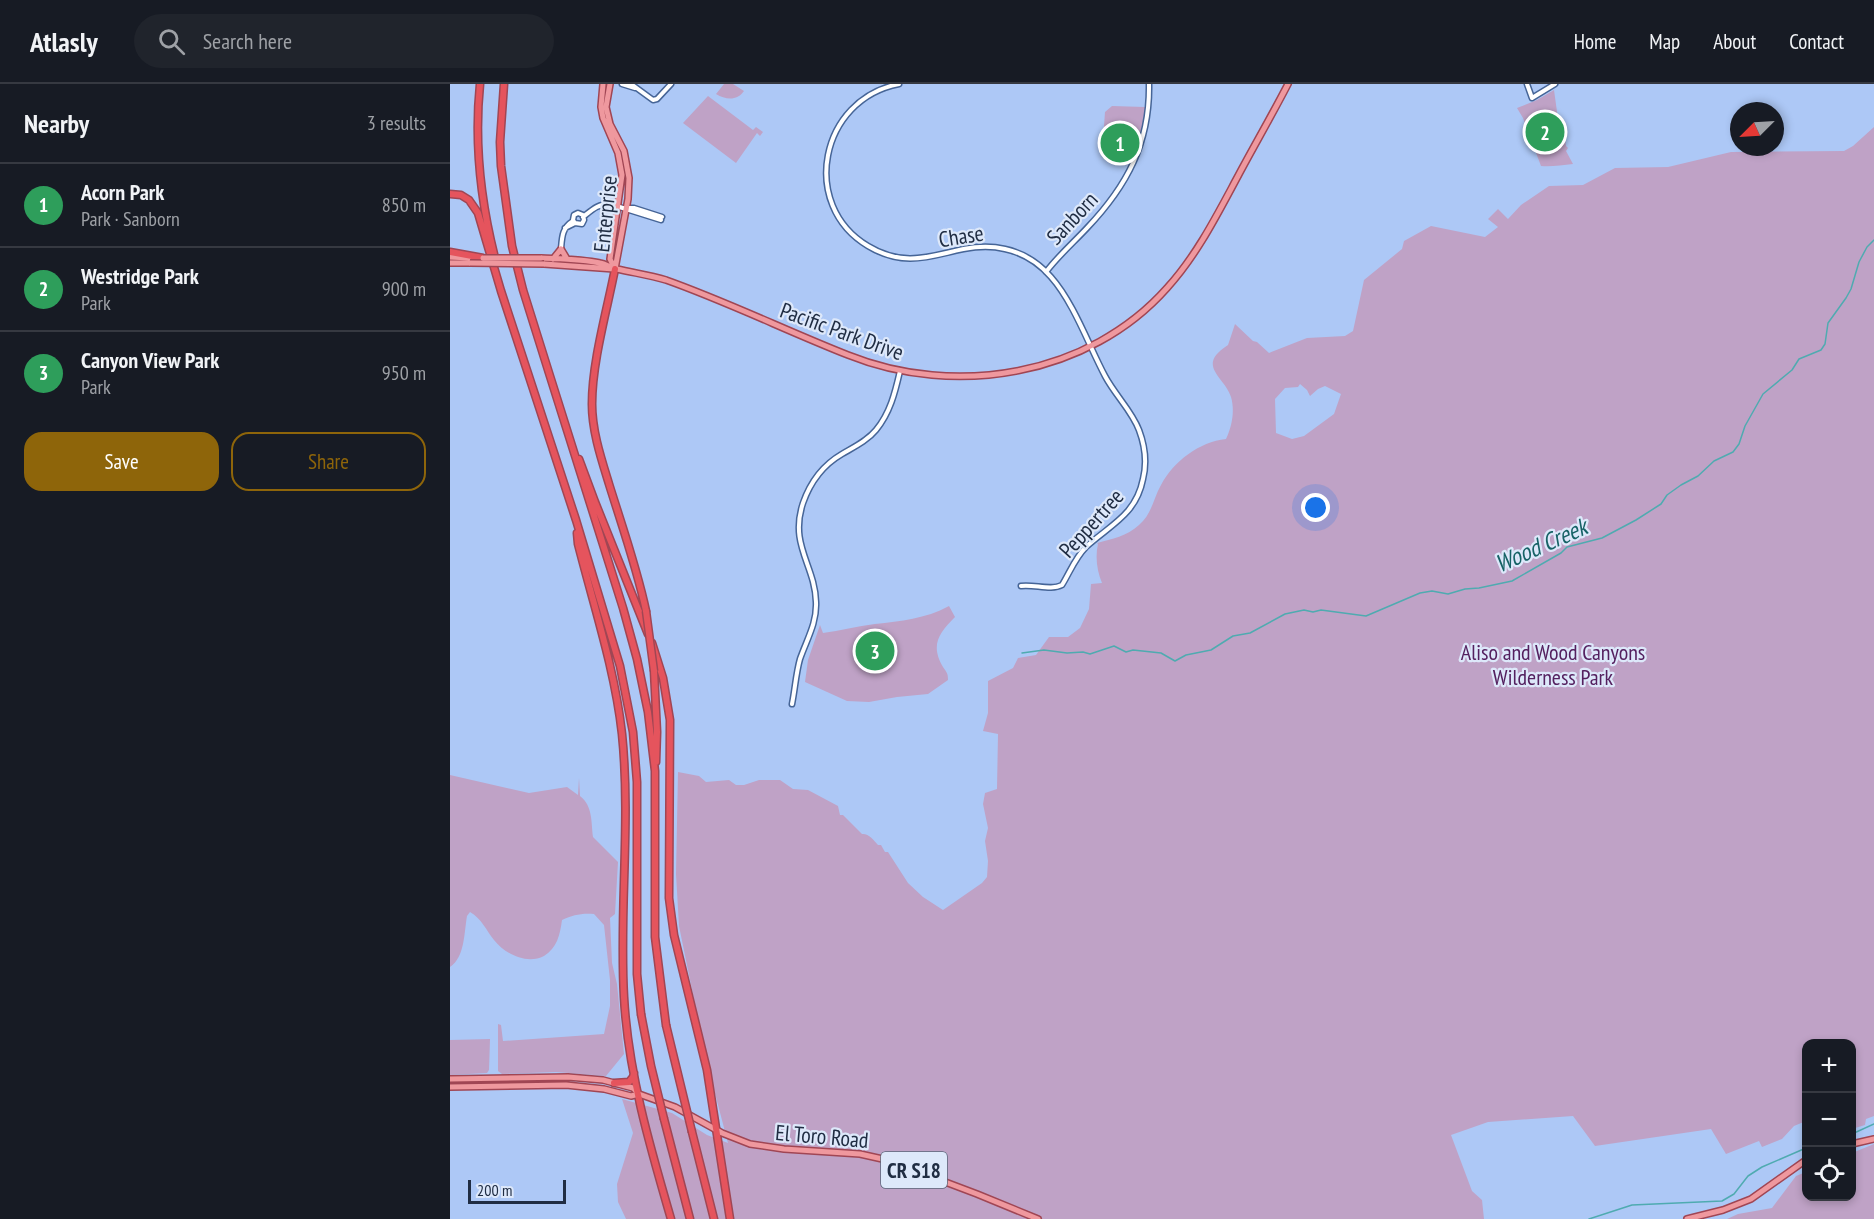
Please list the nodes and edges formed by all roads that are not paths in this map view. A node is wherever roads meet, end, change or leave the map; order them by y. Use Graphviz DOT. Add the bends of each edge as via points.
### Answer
graph roads {
  1 [pos="480,84"];
  2 [pos="504,84"];
  3 [pos="603,84"];
  4 [pos="610,84"];
  5 [pos="622,84"];
  6 [pos="632,84"];
  7 [pos="671,84"];
  8 [pos="899,84"];
  9 [pos="1149,84"];
  10 [pos="1287,84"];
  11 [pos="1527,84"];
  12 [pos="1555,84"];
  13 [pos="636,88"];
  14 [pos="450,194"];
  15 [pos="619,206"];
  16 [pos="626,208"];
  17 [pos="583,217"];
  18 [pos="662,219"];
  19 [pos="574,222"];
  20 [pos="561,249"];
  21 [pos="611,251"];
  22 [pos="450,252"];
  23 [pos="450,257"];
  24 [pos="483,258"];
  25 [pos="469,259"];
  26 [pos="553,259"];
  27 [pos="567,260"];
  28 [pos="543,261"];
  29 [pos="594,262"];
  30 [pos="450,263"];
  31 [pos="615,269"];
  32 [pos="1046,272"];
  33 [pos="518,339"];
  34 [pos="1090,346"];
  35 [pos="900,371"];
  36 [pos="549,373"];
  37 [pos="576,520"];
  38 [pos="1021,586"];
  39 [pos="792,704"];
  40 [pos="655,771"];
  41 [pos="634,1069"];
  42 [pos="450,1079"];
  43 [pos="614,1083"];
  44 [pos="450,1087"];
  45 [pos="639,1094"];
  46 [pos="717,1130"];
  47 [pos="1874,1139"];
  48 [pos="1856,1143"];
  49 [pos="1802,1163"];
  50 [pos="671,1219"];
  51 [pos="690,1219"];
  52 [pos="714,1219"];
  53 [pos="730,1219"];
  54 [pos="1038,1219"];
  55 [pos="1687,1219"];
  1 -- 33 [label="highway" via="477,112 482,188 491,242"];
  2 -- 36 [label="highway" via="500,142 506,208 518,268"];
  3 -- 15 [label="main road, Enterprise" via="603,118 621,166"];
  4 -- 16 [label="main road, Enterprise" via="606,107 627,160"];
  5 -- 13 [label="street"];
  6 -- 13 [label="street"];
  7 -- 13 [label="street" via="653,100"];
  8 -- 32 [label="street, Chase" via="868,95 854,106 831,140 827,183 835,211 847,230 888,256 916,259 968,248 999,248 1018,253"];
  9 -- 32 [label="street, Sanborn" via="1145,129 1130,172 1112,200"];
  10 -- 34 [label="main road, Pacific Park Drive" via="1223,205 1186,265 1143,311"];
  11 -- 12 [label="street" via="1532,98"];
  14 -- 33 [label="highway" via="469,200 478,213"];
  15 -- 16 [label="street"];
  15 -- 17 [label="street" via="602,204"];
  15 -- 21 [label="main road, Enterprise"];
  16 -- 18 [label="street"];
  16 -- 31 [label="main road, Enterprise"];
  17 -- 19 [label="street" via="582,224"];
  17 -- 19 [label="street" via="577,213"];
  19 -- 20 [label="street" via="565,228"];
  20 -- 26 [label="main road"];
  20 -- 27 [label="main road"];
  21 -- 29 [label="main road"];
  21 -- 31 [label="main road, Enterprise"];
  22 -- 25 [label="highway"];
  23 -- 25 [label="main road"];
  24 -- 25 [label="highway"];
  24 -- 28 [label="main road, bridge"];
  25 -- 28 [label="main road, bridge"];
  25 -- 30 [label="main road"];
  26 -- 27 [label="main road, Pacific Park Drive"];
  26 -- 28 [label="main road, Pacific Park Drive"];
  27 -- 29 [label="main road, Pacific Park Drive"];
  28 -- 31 [label="main road"];
  29 -- 31 [label="main road, Pacific Park Drive"];
  31 -- 35 [label="main road, Pacific Park Drive" via="672,283 848,356"];
  31 -- 40 [label="highway, bridge" via="594,374 593,422 646,611 654,671"];
  32 -- 34 [label="street, Chase" via="1059,287"];
  33 -- 37 [label="highway"];
  34 -- 35 [label="main road, Pacific Park Drive" via="1049,363 1003,374 958,376"];
  34 -- 38 [label="street, Peppertree" via="1139,429 1144,444 1143,481 1125,515 1086,547 1062,585"];
  35 -- 39 [label="street" via="884,418 868,437 828,464 815,479 803,504 800,542 815,589 816,615 801,658"];
  36 -- 40 [label="highway" via="637,659"];
  36 -- 46 [label="highway" via="663,678 670,720 671,918"];
  37 -- 41 [label="highway" via="578,544 610,667 622,732 626,782 624,999"];
  37 -- 51 [label="highway, bridge" via="615,647 633,732 641,1014"];
  40 -- 52 [label="highway, bridge" via="655,937 660,991"];
  41 -- 43 [label="highway" via="631,1080"];
  41 -- 45 [label="highway"];
  42 -- 43 [label="main road, El Toro Road / CR S18" via="585,1077"];
  43 -- 45 [label="main road, El Toro Road / CR S18" via="633,1088"];
  44 -- 45 [label="main road, El Toro Road / CR S18" via="566,1085"];
  45 -- 46 [label="main road, El Toro Road / CR S18" via="675,1107"];
  45 -- 50 [label="highway"];
  46 -- 53 [label="highway"];
  46 -- 54 [label="main road, El Toro Road / CR S18" via="762,1146 847,1152 887,1160"];
  47 -- 48 [label="main road"];
  49 -- 55 [label="main road" via="1751,1199"];
}
